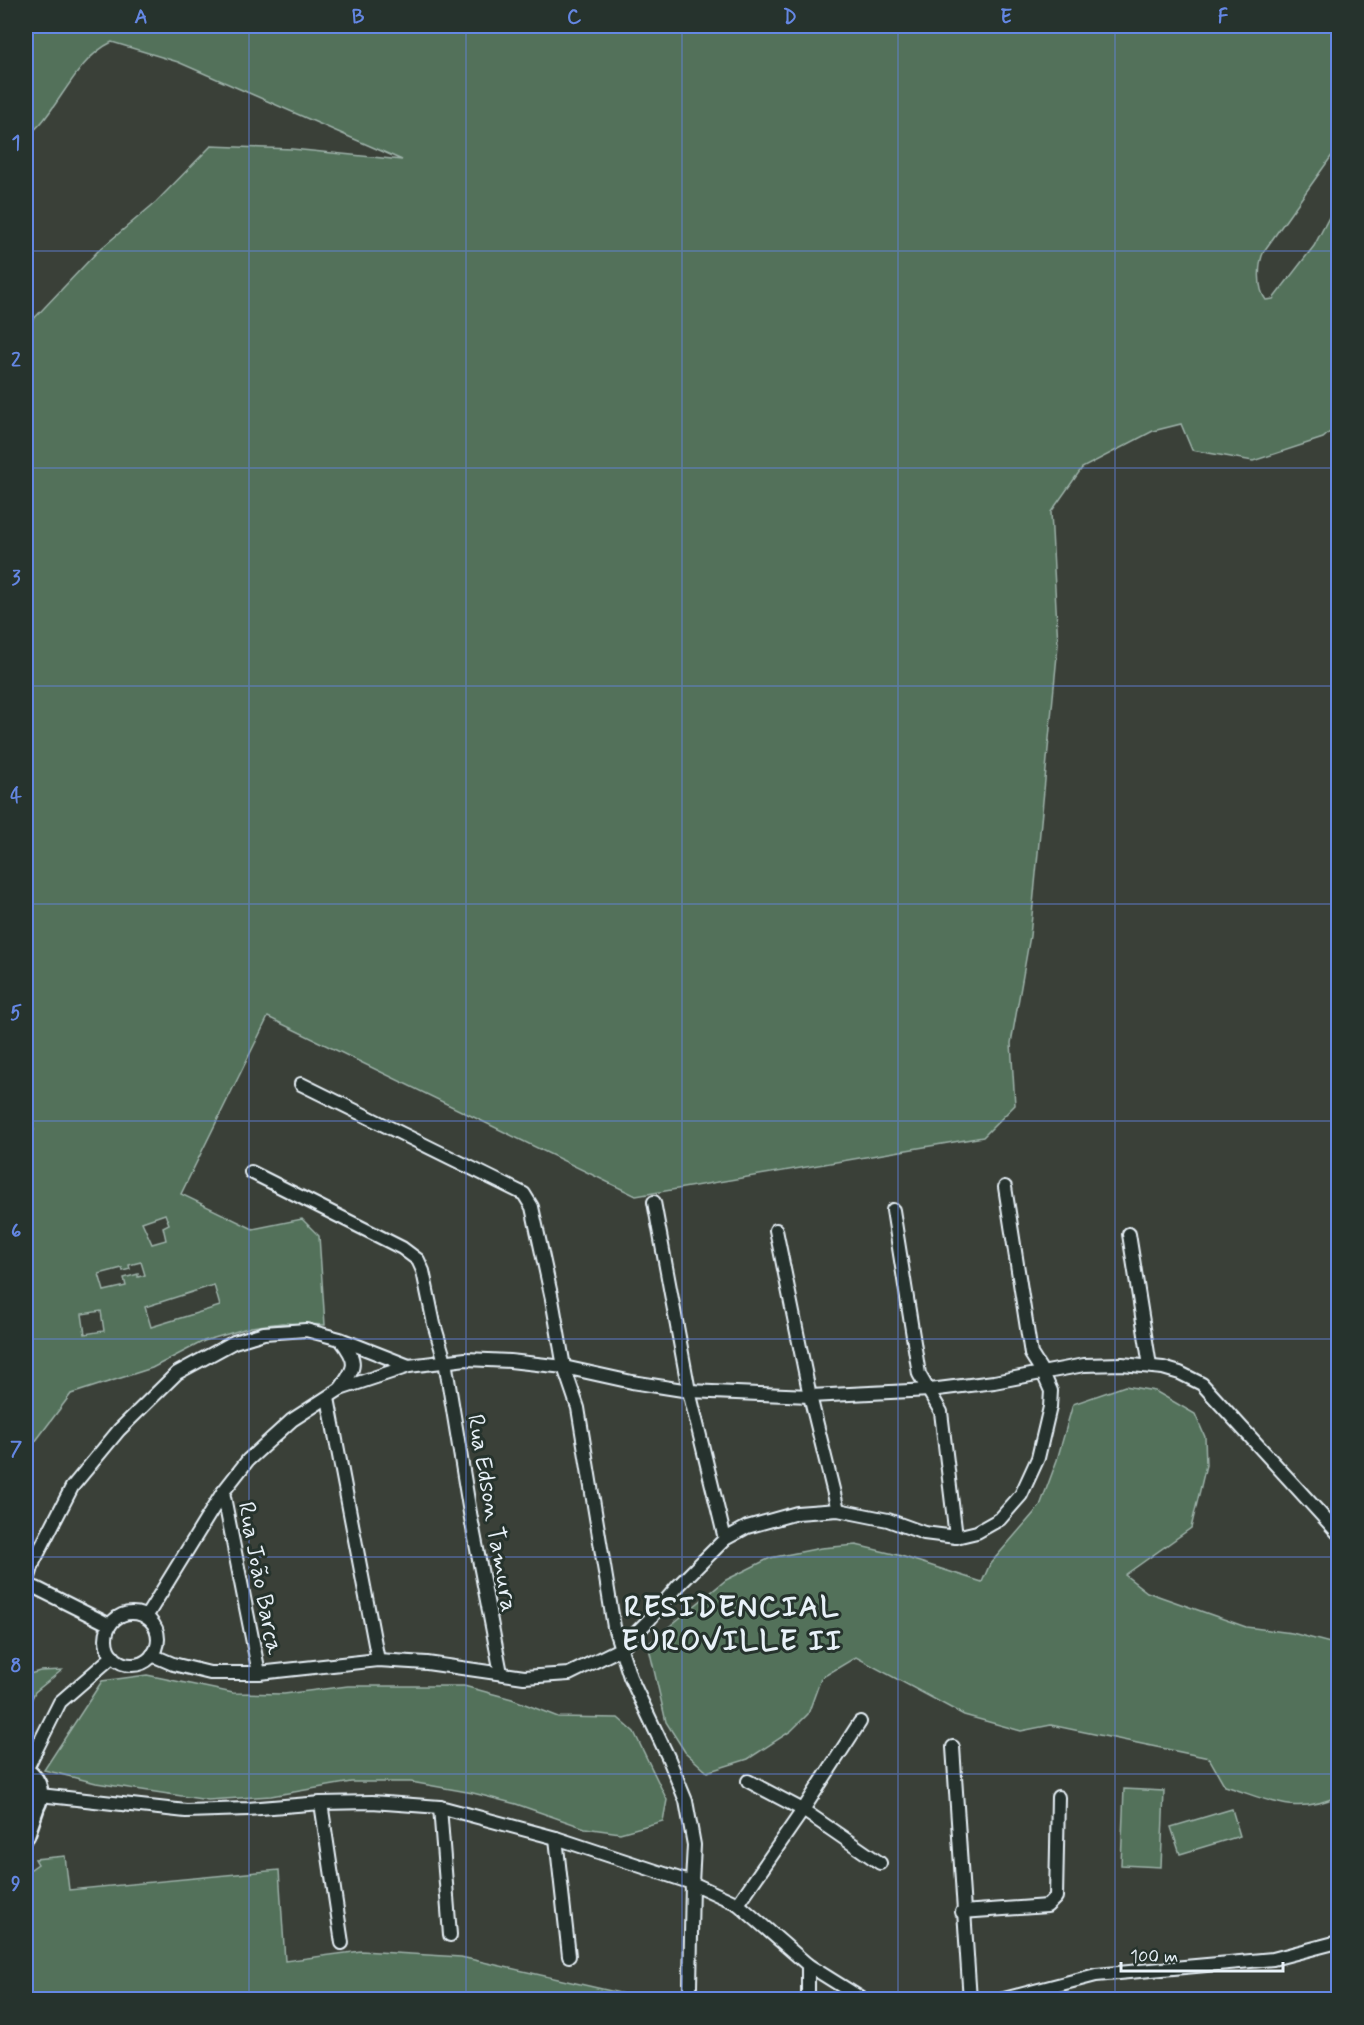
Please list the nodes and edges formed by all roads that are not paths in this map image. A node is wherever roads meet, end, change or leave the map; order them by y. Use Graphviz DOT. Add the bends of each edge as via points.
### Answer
graph roads {
  1 [pos="301,1084"];
  2 [pos="251,1172"];
  3 [pos="1005,1187"];
  4 [pos="654,1202"];
  5 [pos="893,1210"];
  6 [pos="776,1230"];
  7 [pos="1129,1234"];
  8 [pos="340,1339"];
  9 [pos="445,1361"];
  10 [pos="409,1366"];
  11 [pos="1150,1366"];
  12 [pos="564,1367"];
  13 [pos="1043,1373"];
  14 [pos="340,1389"];
  15 [pos="930,1390"];
  16 [pos="689,1391"];
  17 [pos="810,1396"];
  18 [pos="328,1398"];
  19 [pos="223,1492"];
  20 [pos="838,1510"];
  21 [pos="1338,1533"];
  22 [pos="957,1537"];
  23 [pos="725,1539"];
  24 [pos="26,1588"];
  25 [pos="146,1617"];
  26 [pos="110,1625"];
  27 [pos="620,1649"];
  28 [pos="152,1655"];
  29 [pos="113,1656"];
  30 [pos="378,1660"];
  31 [pos="259,1673"];
  32 [pos="501,1673"];
  33 [pos="860,1722"];
  34 [pos="953,1747"];
  35 [pos="26,1770"];
  36 [pos="748,1781"];
  37 [pos="1058,1797"];
  38 [pos="321,1803"];
  39 [pos="33,1807"];
  40 [pos="440,1807"];
  41 [pos="804,1810"];
  42 [pos="26,1834"];
  43 [pos="556,1838"];
  44 [pos="880,1863"];
  45 [pos="692,1883"];
  46 [pos="738,1904"];
  47 [pos="962,1912"];
  48 [pos="450,1935"];
  49 [pos="1338,1942"];
  50 [pos="342,1943"];
  51 [pos="569,1956"];
  52 [pos="808,1965"];
  53 [pos="690,1986"];
  54 [pos="808,2000"];
  55 [pos="864,2000"];
  56 [pos="970,2000"];
  57 [pos="1000,2000"];
  1 -- 12 [label="street" via="524,1194 532,1207"];
  2 -- 9 [label="street, Rua Edson Tamura" via="402,1248 418,1260"];
  3 -- 13 [label="street" via="1031,1354"];
  4 -- 16 [label="street"];
  5 -- 15 [label="street" via="919,1374"];
  6 -- 17 [label="street"];
  7 -- 11 [label="street"];
  8 -- 10 [label="street"];
  8 -- 14 [label="street" via="351,1354 352,1372"];
  8 -- 24 [label="street" via="306,1330 264,1333 234,1342 177,1372 119,1430 72,1487 34,1561"];
  9 -- 10 [label="street"];
  9 -- 12 [label="street" via="510,1361"];
  9 -- 32 [label="street, Rua Edson Tamura"];
  10 -- 14 [label="street"];
  11 -- 13 [label="street" via="1084,1365"];
  11 -- 21 [label="street" via="1180,1373 1202,1384"];
  12 -- 16 [label="street"];
  12 -- 27 [label="street" via="578,1408"];
  13 -- 15 [label="street"];
  13 -- 22 [label="street" via="1050,1391 1050,1407 1038,1458 1021,1495 1000,1519 977,1532"];
  14 -- 18 [label="street"];
  15 -- 17 [label="street"];
  15 -- 22 [label="street" via="941,1412"];
  16 -- 17 [label="street"];
  16 -- 23 [label="street"];
  17 -- 20 [label="street"];
  18 -- 19 [label="street" via="292,1420 248,1460"];
  18 -- 30 [label="street"];
  19 -- 25 [label="street"];
  19 -- 31 [label="street, Rua João Barca"];
  20 -- 22 [label="street" via="888,1520 924,1533"];
  20 -- 23 [label="street" via="772,1519"];
  23 -- 27 [label="street"];
  24 -- 26 [label="street" via="36,1588"];
  25 -- 26 [label="street" via="122,1615"];
  25 -- 28 [label="street" via="158,1639"];
  26 -- 29 [label="street" via="106,1644"];
  27 -- 32 [label="street" via="569,1674 524,1677"];
  27 -- 45 [label="street" via="686,1801 694,1845"];
  28 -- 29 [label="street" via="137,1664"];
  28 -- 31 [label="street" via="210,1673"];
  29 -- 35 [label="street" via="60,1702"];
  30 -- 31 [label="street"];
  30 -- 32 [label="street"];
  33 -- 41 [label="street"];
  34 -- 47 [label="street"];
  35 -- 39 [label="street" via="36,1781"];
  36 -- 41 [label="street"];
  37 -- 47 [label="street" via="1056,1897 1047,1906"];
  38 -- 39 [label="street" via="186,1811"];
  38 -- 40 [label="street"];
  38 -- 50 [label="street"];
  39 -- 42 [label="street"];
  40 -- 43 [label="street"];
  40 -- 48 [label="street"];
  41 -- 44 [label="street"];
  41 -- 46 [label="street"];
  43 -- 45 [label="street"];
  43 -- 51 [label="street"];
  45 -- 46 [label="street"];
  45 -- 53 [label="street"];
  46 -- 52 [label="street"];
  47 -- 56 [label="street"];
  49 -- 57 [label="street" via="1273,1959 1096,1975"];
  52 -- 54 [label="street"];
  52 -- 55 [label="street"];
}
